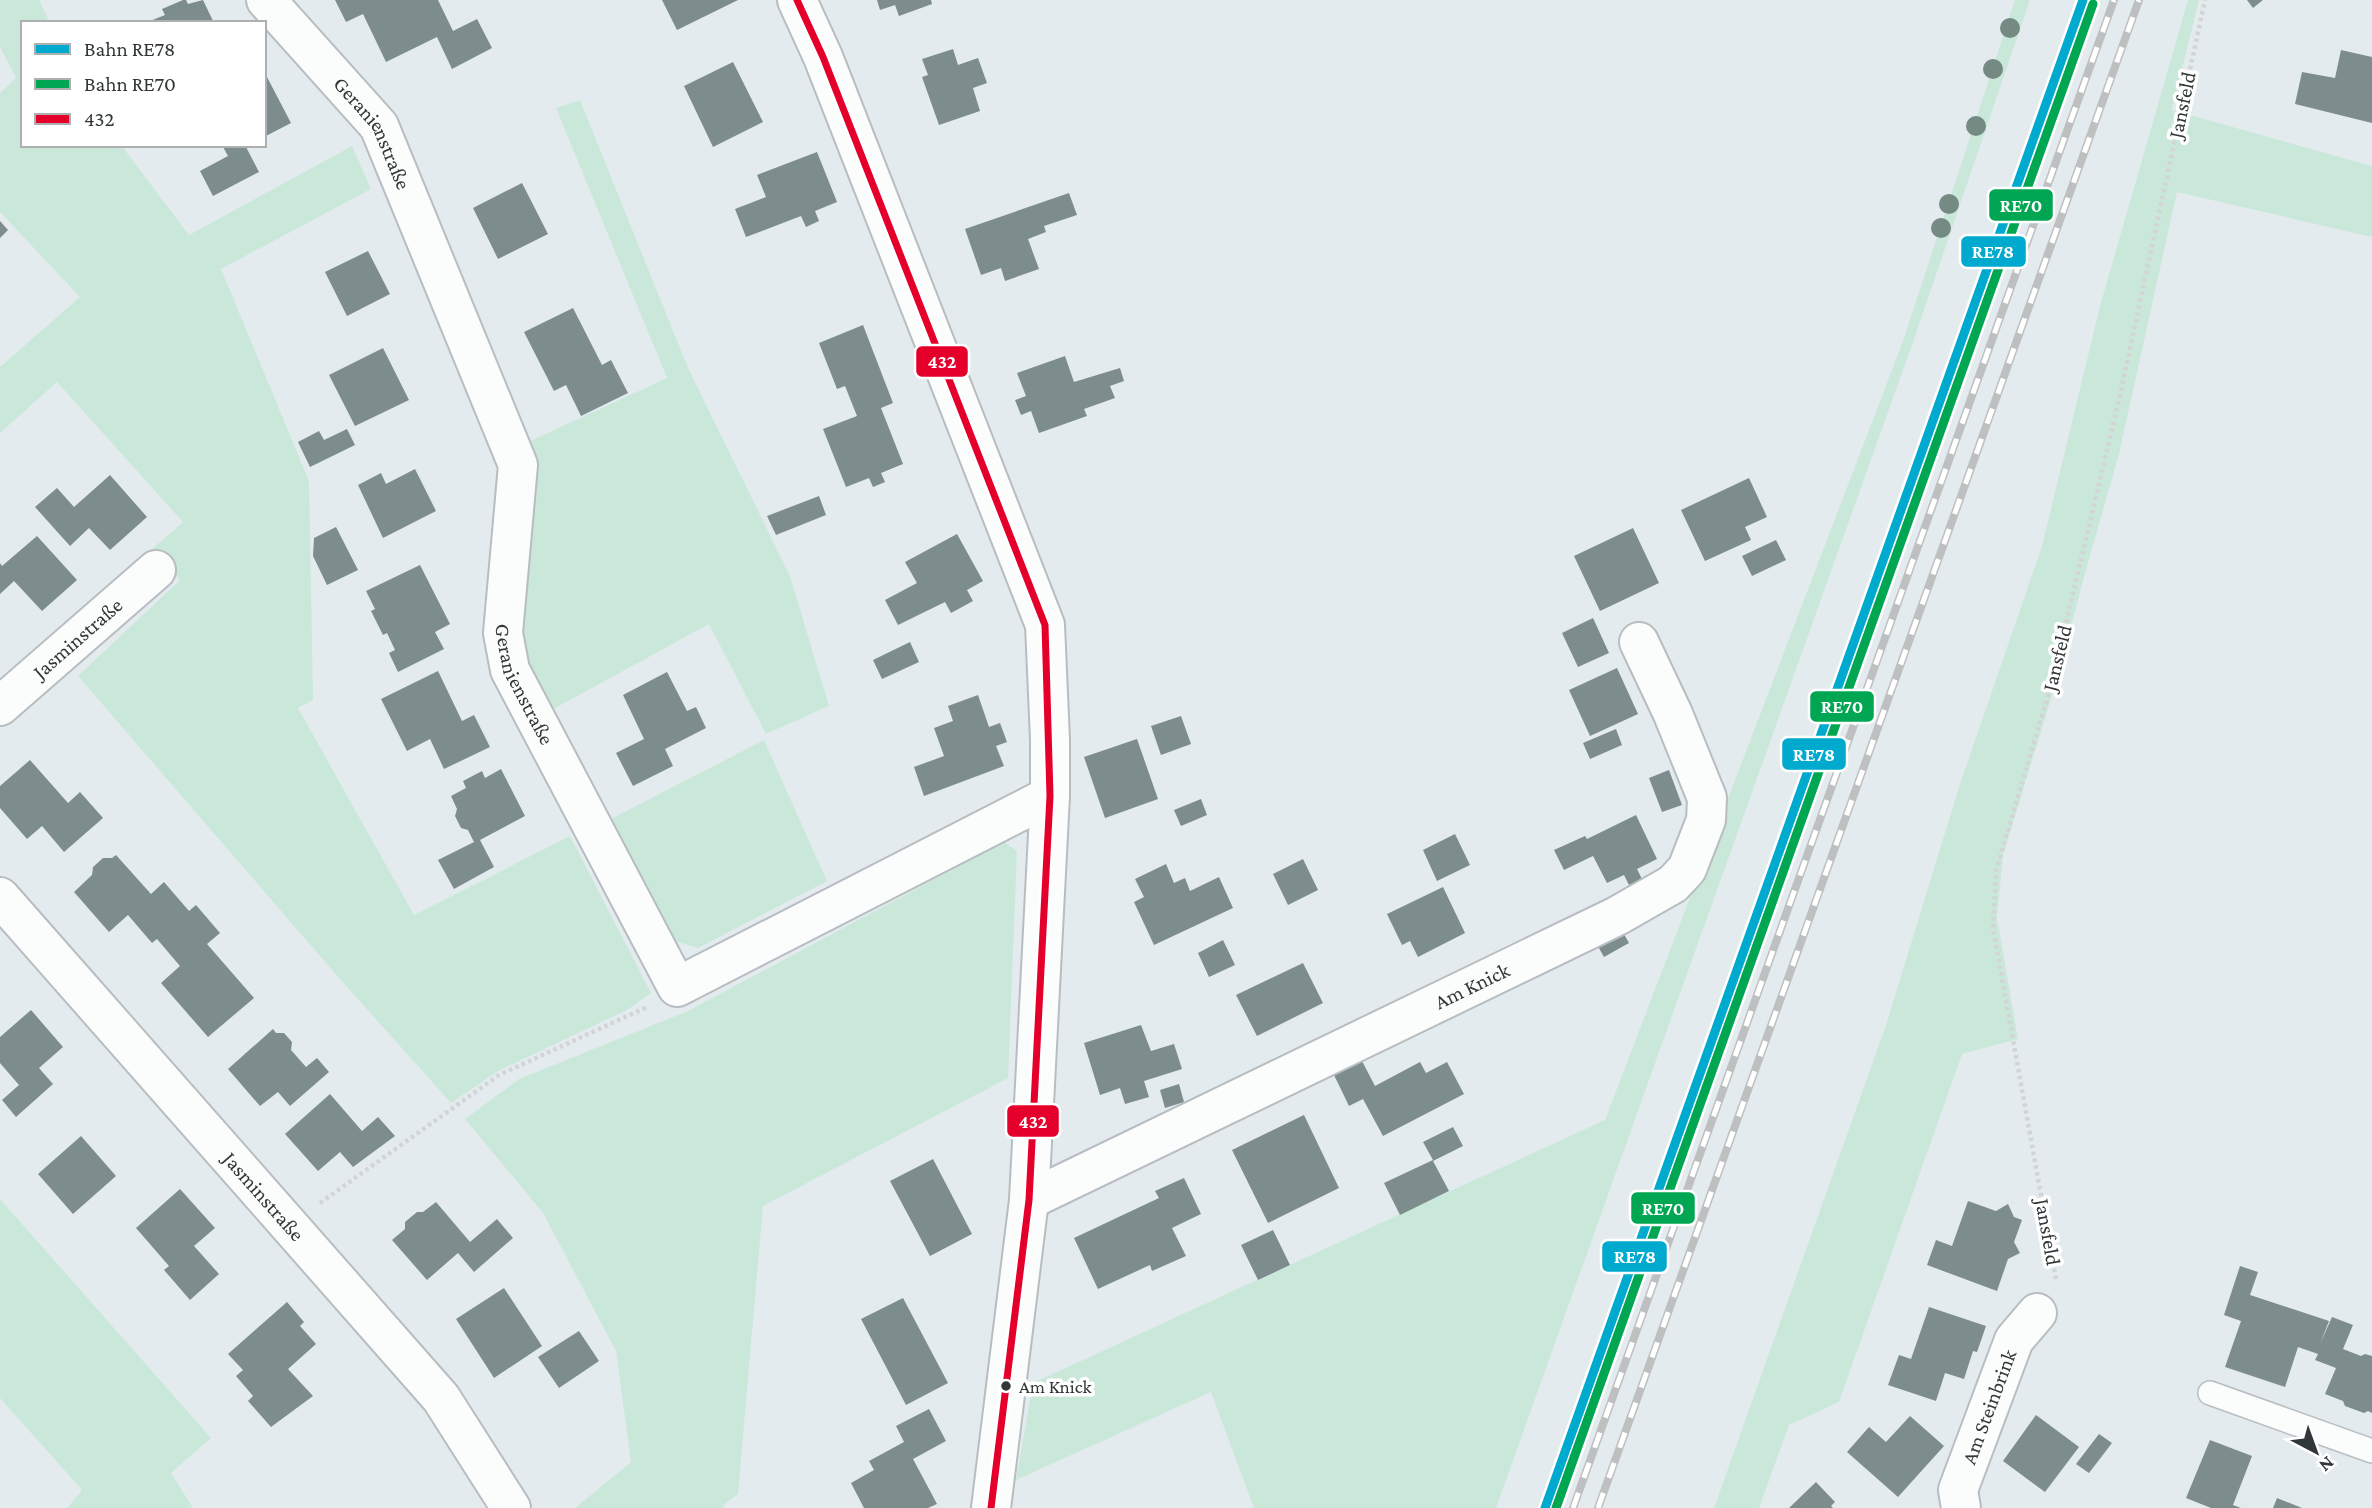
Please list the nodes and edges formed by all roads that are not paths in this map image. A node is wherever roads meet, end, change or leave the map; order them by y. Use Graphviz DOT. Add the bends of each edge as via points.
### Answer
graph roads {
  1 [pos="266,0"];
  2 [pos="797,0"];
  3 [pos="156,570"];
  4 [pos="1639,642"];
  5 [pos="0,706"];
  6 [pos="1050,796"];
  7 [pos="0,897"];
  8 [pos="1029,1200"];
  9 [pos="2037,1313"];
  10 [pos="2210,1393"];
  11 [pos="2372,1451"];
  12 [pos="511,1508"];
  13 [pos="990,1508"];
  14 [pos="1961,1508"];
  1 -- 6 [label="street, Geranienstraße" via="379,126 518,465 503,632 510,670 677,988"];
  2 -- 6 [label="street" via="1045,625"];
  3 -- 5 [label="street, Jasminstraße"];
  4 -- 8 [label="street, Am Knick" via="1707,798 1706,820 1688,869 1674,884 1617,916"];
  6 -- 8 [label="street"];
  7 -- 12 [label="street, Jasminstraße" via="441,1398"];
  8 -- 13 [label="street"];
  9 -- 14 [label="street, Am Steinbrink" via="2014,1340 1958,1490"];
  10 -- 11 [label="lane"];
}
